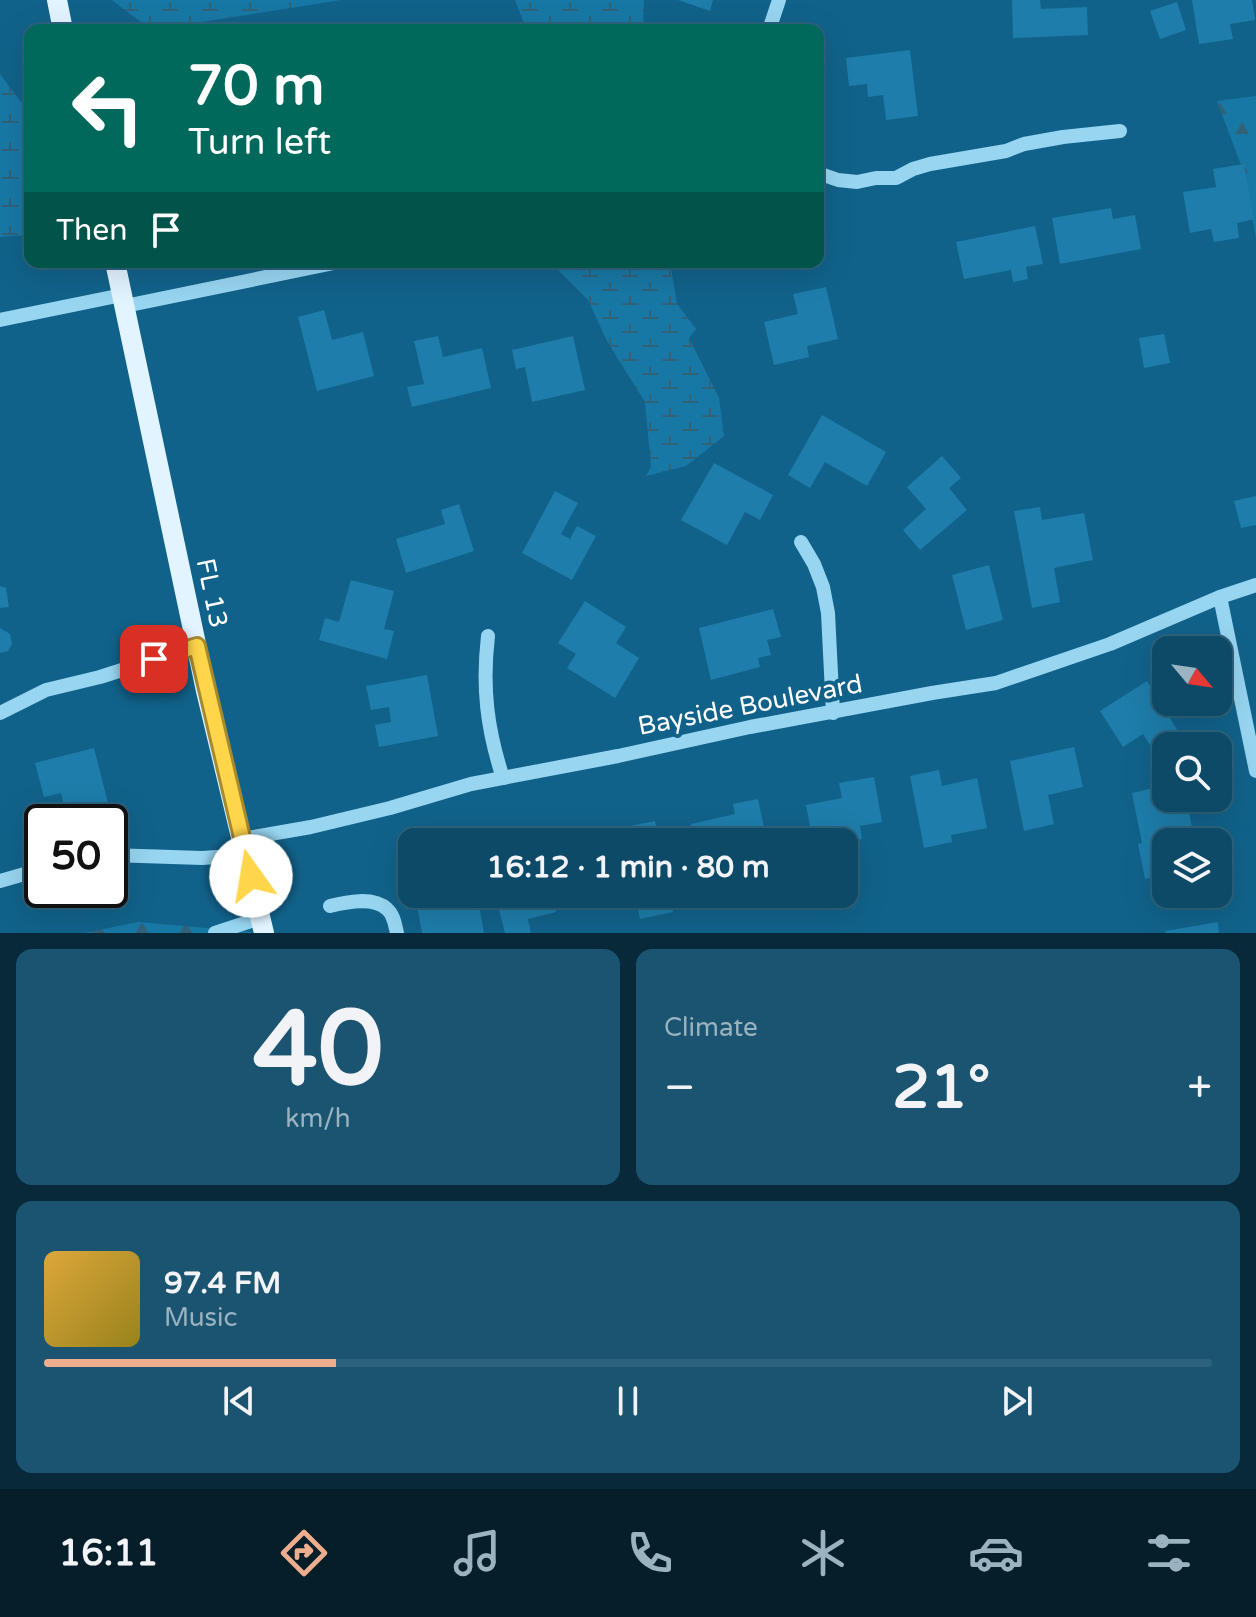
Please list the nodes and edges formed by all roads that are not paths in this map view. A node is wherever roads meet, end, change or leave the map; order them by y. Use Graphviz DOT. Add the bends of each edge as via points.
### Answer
graph roads {
  1 [pos="57,0"];
  2 [pos="779,0"];
  3 [pos="62,24"];
  4 [pos="771,24"];
  5 [pos="1120,131"];
  6 [pos="824,175"];
  7 [pos="116,268"];
  8 [pos="305,268"];
  9 [pos="124,300"];
  10 [pos="0,320"];
  11 [pos="801,542"];
  12 [pos="1256,585"];
  13 [pos="1220,597"];
  14 [pos="488,636"];
  15 [pos="197,646"];
  16 [pos="0,713"];
  17 [pos="833,713"];
  18 [pos="1256,771"];
  19 [pos="503,778"];
  20 [pos="244,847"];
  21 [pos="128,856"];
  22 [pos="24,874"];
  23 [pos="0,881"];
  24 [pos="330,906"];
  25 [pos="262,926"];
  26 [pos="215,933"];
  27 [pos="397,933"];
  1 -- 3 [label="main road"];
  2 -- 4 [label="street"];
  5 -- 6 [label="street" via="1024,144 930,164 896,178 857,182"];
  7 -- 9 [label="main road, FL 13"];
  8 -- 9 [label="street"];
  9 -- 10 [label="street"];
  9 -- 15 [label="main road, FL 13"];
  11 -- 17 [label="street" via="823,587 828,613"];
  12 -- 13 [label="street, Bayside Boulevard"];
  13 -- 17 [label="street, Bayside Boulevard" via="1110,644 996,683"];
  13 -- 18 [label="street"];
  14 -- 19 [label="street" via="486,708"];
  15 -- 16 [label="street" via="46,690"];
  15 -- 20 [label="main road, FL 13"];
  17 -- 19 [label="street, Bayside Boulevard"];
  19 -- 20 [label="street, Bayside Boulevard"];
  20 -- 21 [label="street, Bayside Boulevard" via="202,858"];
  20 -- 25 [label="main road, FL 13"];
  22 -- 23 [label="street"];
  24 -- 27 [label="street" via="353,901 387,908"];
  25 -- 26 [label="street"];
}
